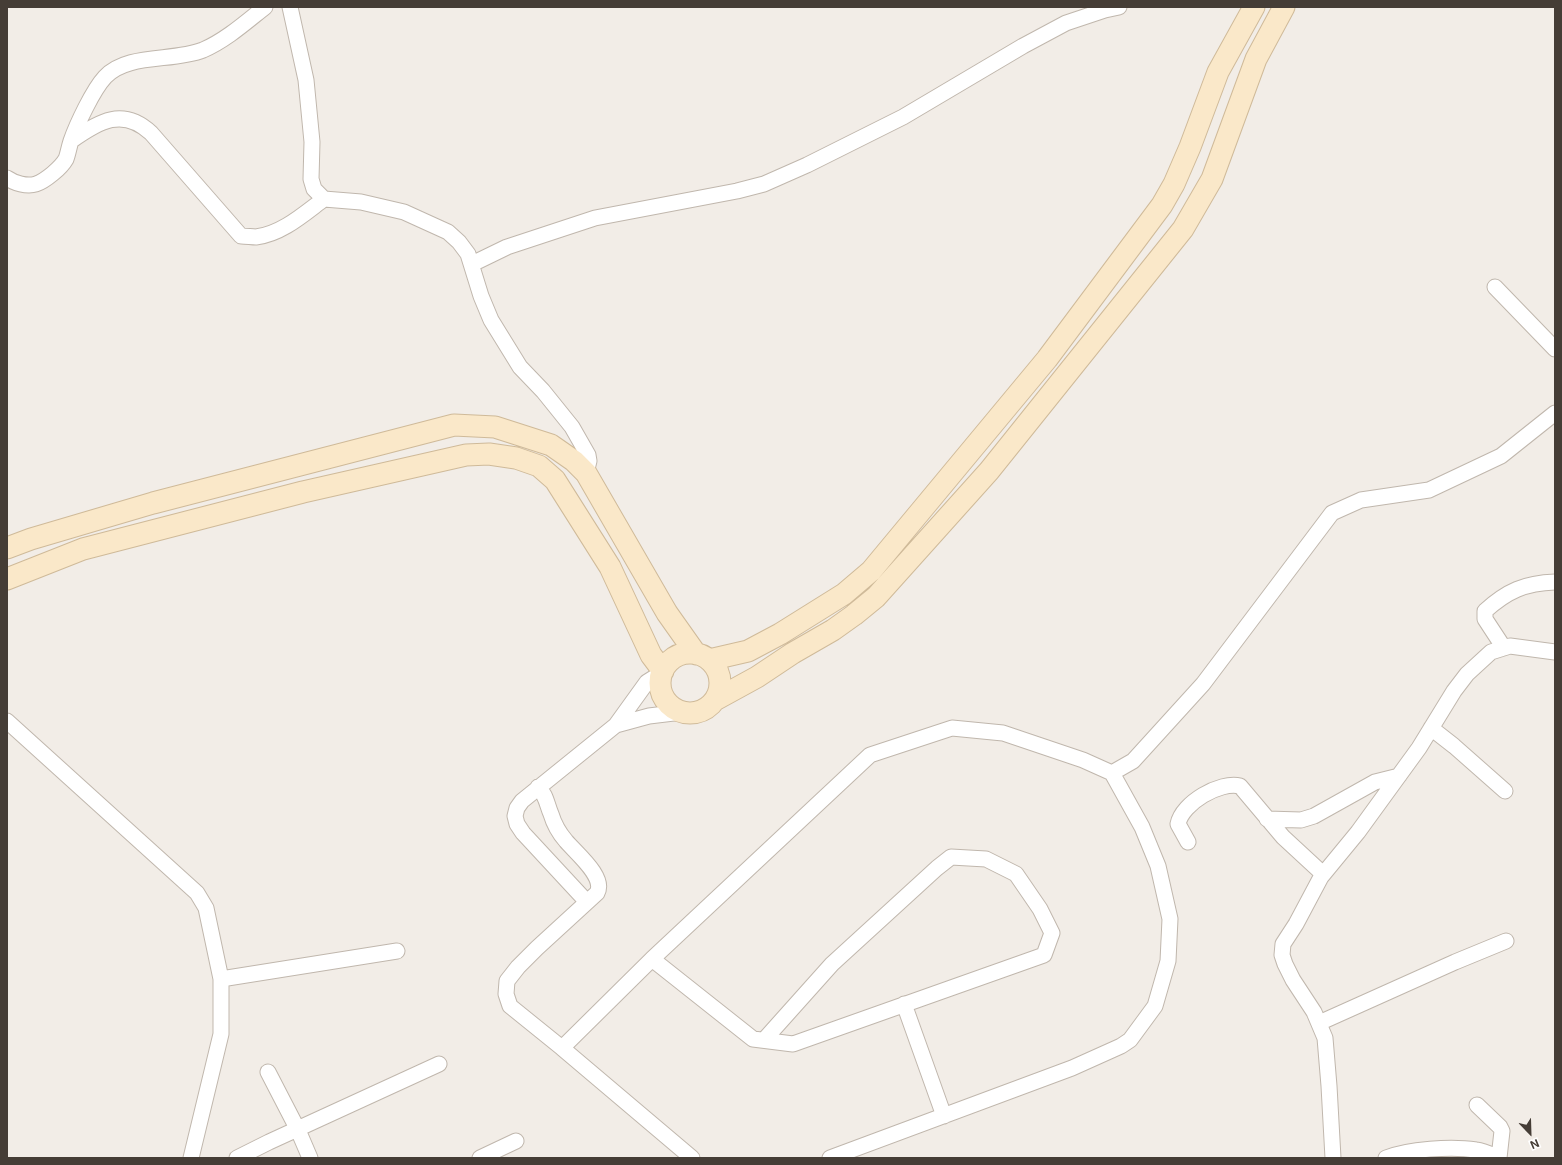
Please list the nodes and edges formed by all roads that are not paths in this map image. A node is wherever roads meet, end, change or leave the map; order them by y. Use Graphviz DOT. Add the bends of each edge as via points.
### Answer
graph roads {
  1 [pos="265,7"];
  2 [pos="290,7"];
  3 [pos="1119,7"];
  4 [pos="1254,7"];
  5 [pos="1284,7"];
  6 [pos="71,141"];
  7 [pos="7,178"];
  8 [pos="324,199"];
  9 [pos="472,264"];
  10 [pos="1495,288"];
  11 [pos="1555,349"];
  12 [pos="1555,413"];
  13 [pos="586,473"];
  14 [pos="7,548"];
  15 [pos="7,579"];
  16 [pos="1555,582"];
  17 [pos="1504,648"];
  18 [pos="1555,652"];
  19 [pos="703,657"];
  20 [pos="662,673"];
  21 [pos="715,700"];
  22 [pos="682,712"];
  23 [pos="7,721"];
  24 [pos="616,725"];
  25 [pos="1431,728"];
  26 [pos="1112,772"];
  27 [pos="1399,776"];
  28 [pos="538,787"];
  29 [pos="1504,791"];
  30 [pos="1267,819"];
  31 [pos="1188,842"];
  32 [pos="1323,874"];
  33 [pos="587,902"];
  34 [pos="1506,941"];
  35 [pos="397,951"];
  36 [pos="652,959"];
  37 [pos="221,979"];
  38 [pos="904,1004"];
  39 [pos="1319,1023"];
  40 [pos="764,1040"];
  41 [pos="562,1048"];
  42 [pos="439,1064"];
  43 [pos="268,1072"];
  44 [pos="1476,1105"];
  45 [pos="944,1116"];
  46 [pos="298,1130"];
  47 [pos="516,1141"];
  48 [pos="191,1158"];
  49 [pos="237,1158"];
  50 [pos="310,1158"];
  51 [pos="480,1158"];
  52 [pos="692,1158"];
  53 [pos="830,1158"];
  54 [pos="1333,1158"];
  55 [pos="1386,1158"];
  56 [pos="1499,1158"];
  1 -- 6 [label="street" via="232,33 203,50 125,63 114,69 100,83"];
  2 -- 8 [label="street" via="306,80 312,142 311,179 314,189"];
  3 -- 9 [label="street" via="1066,23 903,117 764,184 595,218 507,247"];
  4 -- 19 [label="street" via="1218,72 1174,184 1162,205 1046,359 871,571 844,594 780,634 748,650"];
  5 -- 21 [label="street" via="1256,59 1212,179 1183,230 989,471 876,597 854,615 757,677"];
  6 -- 7 [label="street" via="66,159 57,171 35,184 15,183"];
  6 -- 8 [label="street" via="105,120 121,118 141,124 241,236 256,237 270,233 296,220"];
  8 -- 9 [label="street" via="361,202 404,212 448,232 459,242"];
  9 -- 13 [label="street" via="491,320 520,367 572,427 588,455"];
  10 -- 11 [label="street"];
  12 -- 26 [label="street" via="1500,456 1429,490 1362,500 1332,513 1203,684 1133,761"];
  13 -- 14 [label="street" via="552,444 495,427 454,426 152,503"];
  13 -- 19 [label="street" via="667,613"];
  15 -- 20 [label="street" via="83,549 303,492 466,455 516,458 539,466 555,480 610,567"];
  16 -- 17 [label="street" via="1543,582 1514,590 1499,598 1485,611 1485,619"];
  17 -- 18 [label="street" via="1510,646"];
  17 -- 25 [label="street" via="1491,652 1467,674"];
  19 -- 20 [label="street" via="680,655 667,664"];
  19 -- 21 [label="street" via="718,672 720,679"];
  20 -- 22 [label="street" via="660,687 664,698 671,707"];
  20 -- 24 [label="street" via="647,682"];
  21 -- 22 [label="street" via="700,711"];
  22 -- 24 [label="street" via="649,716"];
  23 -- 37 [label="street" via="197,893 206,908"];
  24 -- 28 [label="street"];
  25 -- 27 [label="street"];
  25 -- 29 [label="street"];
  26 -- 36 [label="street" via="1003,733 952,728 870,755"];
  26 -- 45 [label="street" via="1142,827 1158,866 1170,919 1168,961 1155,1006 1130,1040 1121,1046 1072,1068"];
  27 -- 30 [label="street" via="1375,782 1314,816 1301,820"];
  27 -- 32 [label="street"];
  28 -- 33 [label="street" via="543,791 558,830 600,884 597,893"];
  28 -- 33 [label="street" via="517,808 517,824"];
  30 -- 31 [label="street" via="1240,786 1224,786 1200,796 1179,817 1179,828"];
  30 -- 32 [label="street"];
  32 -- 39 [label="street" via="1283,944 1282,955 1293,980"];
  33 -- 41 [label="street" via="537,948 507,981 506,994 510,1006"];
  34 -- 39 [label="street"];
  35 -- 37 [label="street"];
  36 -- 40 [label="street" via="753,1039"];
  36 -- 41 [label="street"];
  37 -- 48 [label="street" via="221,1034"];
  38 -- 40 [label="street" via="793,1044"];
  38 -- 40 [label="street" via="1044,955 1052,933 1040,908 1016,874 986,859 951,857 832,964"];
  38 -- 45 [label="street"];
  39 -- 54 [label="street" via="1327,1052"];
  41 -- 52 [label="street"];
  42 -- 46 [label="street"];
  43 -- 46 [label="street"];
  44 -- 56 [label="street" via="1502,1131"];
  45 -- 53 [label="street"];
  46 -- 49 [label="street"];
  46 -- 50 [label="street"];
  47 -- 51 [label="street"];
  55 -- 56 [label="street" via="1395,1154 1450,1148 1477,1150"];
}
